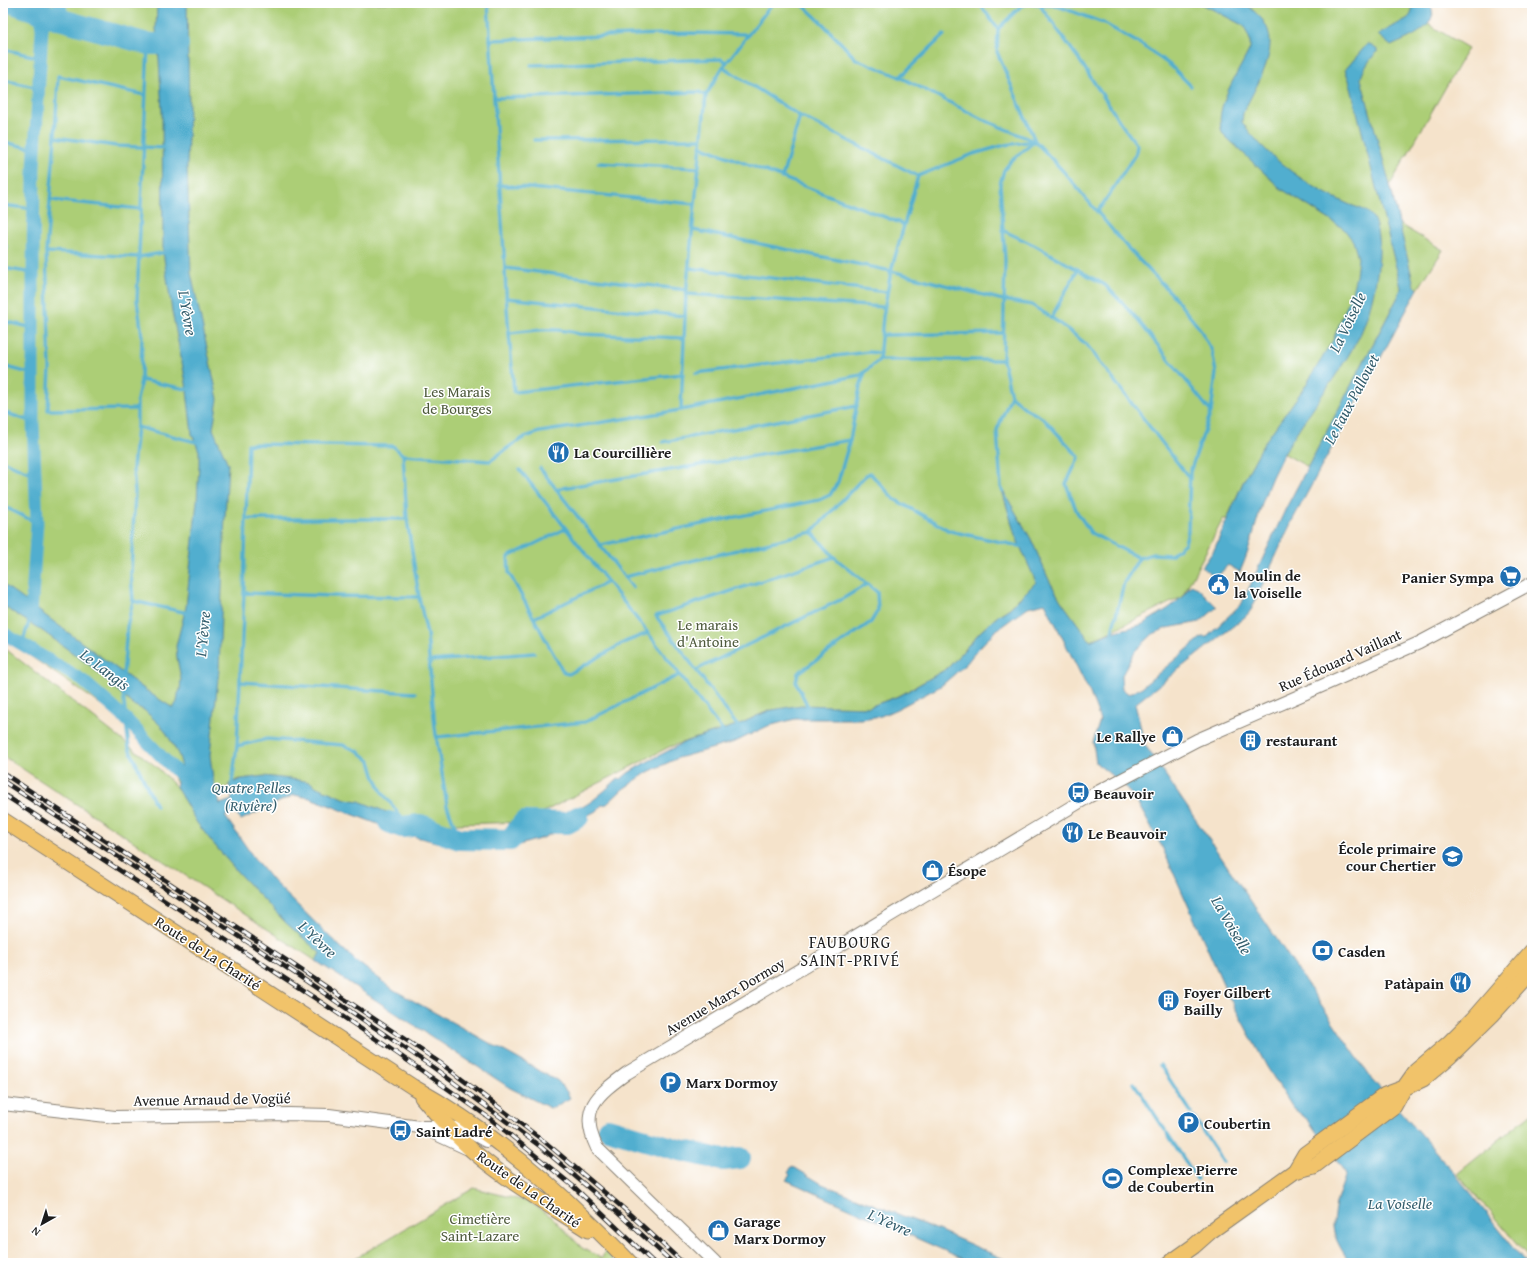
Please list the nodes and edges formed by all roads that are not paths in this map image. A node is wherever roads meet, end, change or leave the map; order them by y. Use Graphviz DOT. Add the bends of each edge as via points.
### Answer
graph roads {
  1 [pos="1532,583"];
  2 [pos="1158,761"];
  3 [pos="3,820"];
  4 [pos="1532,951"];
  5 [pos="1532,971"];
  6 [pos="413,1087"];
  7 [pos="1404,1088"];
  8 [pos="3,1104"];
  9 [pos="420,1127"];
  10 [pos="448,1127"];
  11 [pos="475,1152"];
  12 [pos="575,1208"];
  13 [pos="617,1250"];
  14 [pos="630,1263"];
  15 [pos="715,1263"];
  16 [pos="1170,1263"];
  1 -- 2 [label="street, Rue Édouard Vaillant" via="1419,643 1197,740"];
  2 -- 15 [label="street, Avenue Marx Dormoy" via="1088,797 627,1073 602,1091 588,1119 597,1148"];
  3 -- 6 [label="main road, Route de La Charité"];
  4 -- 7 [label="main road" via="1473,1019 1416,1072"];
  5 -- 7 [label="main road" via="1450,1056 1422,1079"];
  6 -- 10 [label="main road, Route de La Charité"];
  6 -- 12 [label="main road, Route de La Charité" via="489,1136 533,1170"];
  7 -- 16 [label="main road" via="1314,1166 1294,1171"];
  8 -- 9 [label="street, Avenue Arnaud de Vogüé" via="115,1117 329,1115"];
  9 -- 10 [label="street"];
  9 -- 11 [label="street"];
  10 -- 11 [label="main road, Route de La Charité"];
  10 -- 12 [label="street" via="462,1129 482,1138 529,1176"];
  11 -- 13 [label="main road, Route de La Charité"];
  12 -- 13 [label="main road, Route de La Charité"];
  13 -- 14 [label="main road, Route de La Charité"];
}
